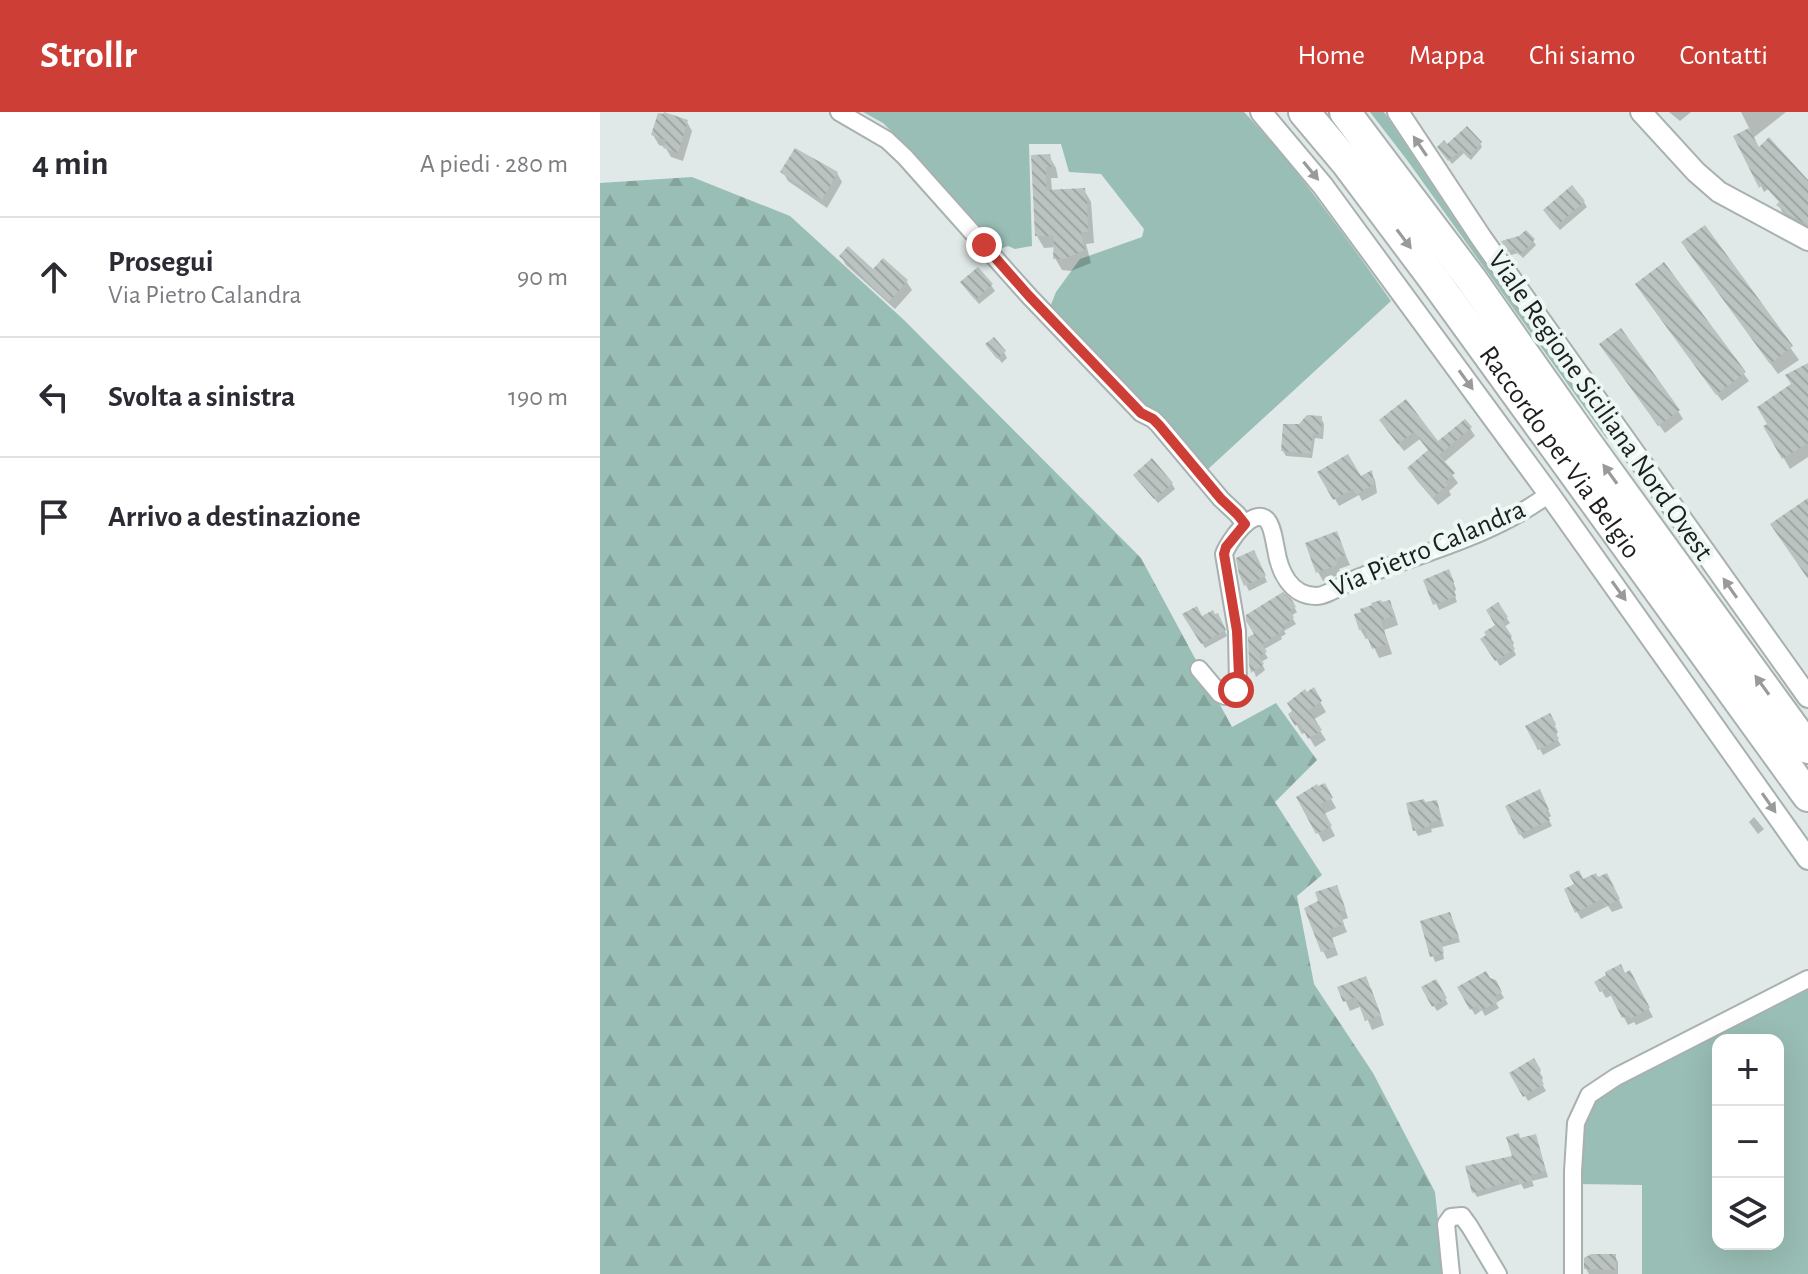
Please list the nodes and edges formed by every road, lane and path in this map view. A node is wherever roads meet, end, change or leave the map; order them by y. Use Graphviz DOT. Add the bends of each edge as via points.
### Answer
graph roads {
  1 [pos="839,112"];
  2 [pos="1261,112"];
  3 [pos="1304,112"];
  4 [pos="1345,112"];
  5 [pos="1398,112"];
  6 [pos="1641,112"];
  7 [pos="1808,240"];
  8 [pos="1549,494"];
  9 [pos="1245,524"];
  10 [pos="1614,530"];
  11 [pos="1199,669"];
  12 [pos="1808,697"];
  13 [pos="1808,748"];
  14 [pos="1808,796"];
  15 [pos="1808,816"];
  16 [pos="1808,859"];
  17 [pos="1808,979"];
  18 [pos="1451,1274"];
  19 [pos="1498,1274"];
  20 [pos="1573,1274"];
  1 -- 9 [label="street" via="905,157 1029,296 1141,413 1159,425"];
  2 -- 8 [label="street, one-way" via="1323,186"];
  3 -- 10 [label="highway, Raccordo per Via Belgio, one-way" via="1433,278"];
  13 -- 4 [label="highway, Raccordo per Via Belgio, one-way"];
  12 -- 5 [label="street, Viale Regione Siciliana Nord Ovest, one-way" via="1482,239"];
  6 -- 7 [label="street" via="1719,192"];
  8 -- 9 [label="street, Via Pietro Calandra" via="1489,530 1316,596 1288,582 1267,520"];
  8 -- 16 [label="street, one-way"];
  9 -- 11 [label="street" via="1224,554 1237,631 1236,690 1220,694"];
  10 -- 14 [label="highway, Raccordo per Via Belgio"];
  10 -- 15 [label="highway" via="1696,659"];
  17 -- 20 [label="street" via="1589,1095 1576,1123"];
  18 -- 19 [label="street" via="1446,1224 1451,1217 1462,1216"];
}
